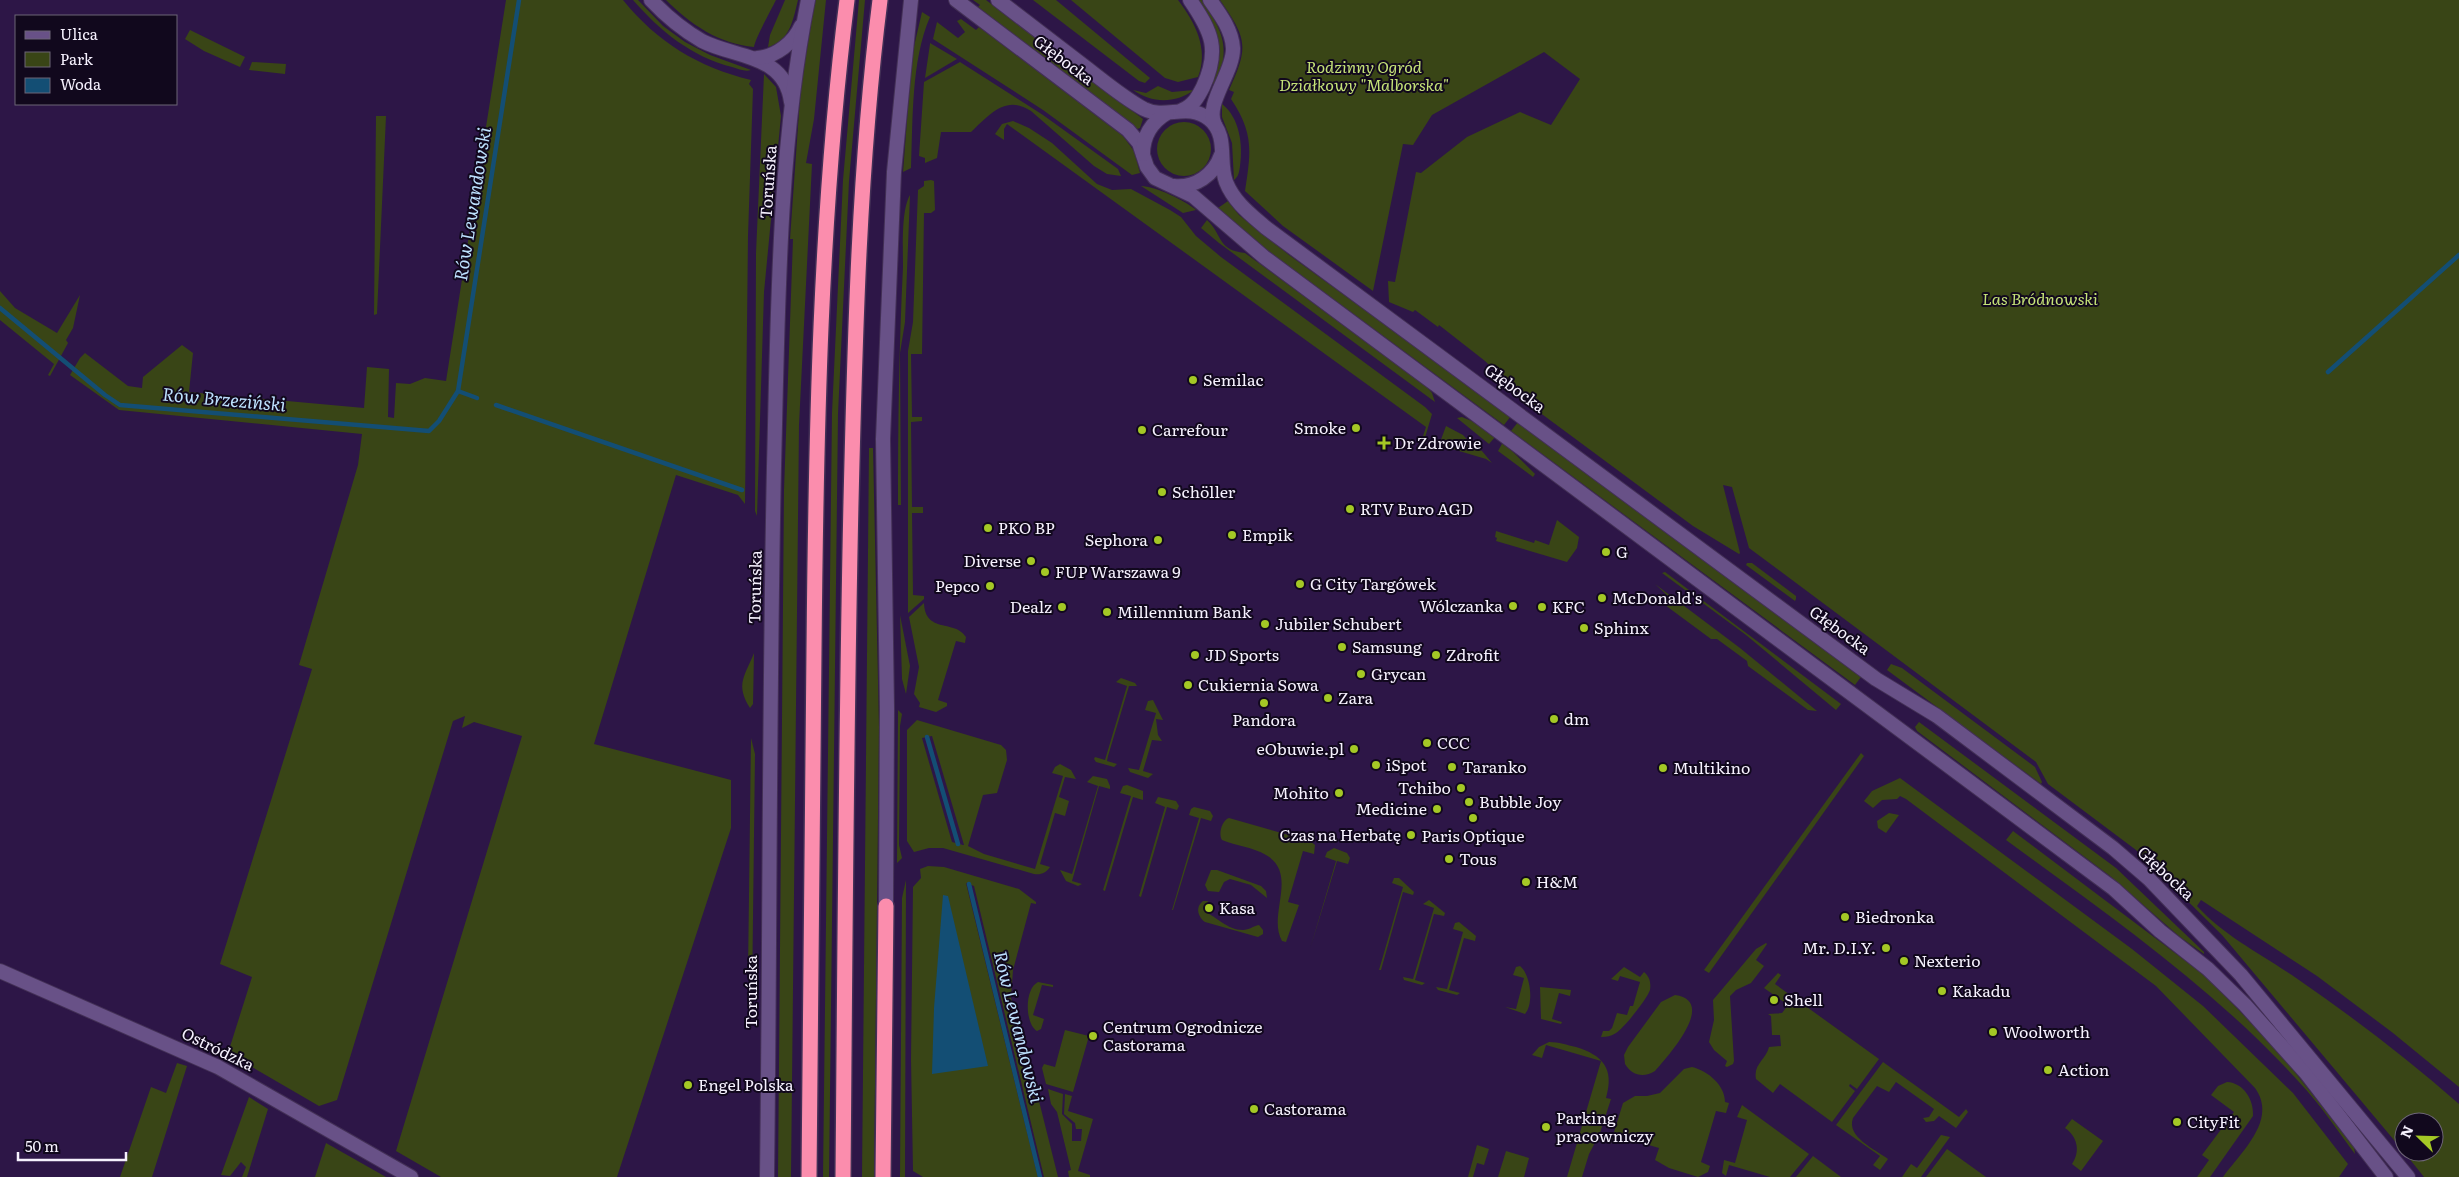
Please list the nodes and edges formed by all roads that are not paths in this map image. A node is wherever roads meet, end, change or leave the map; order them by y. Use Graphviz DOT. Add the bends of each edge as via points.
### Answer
graph roads {
  1 [pos="652,0"];
  2 [pos="808,0"];
  3 [pos="846,0"];
  4 [pos="880,0"];
  5 [pos="910,0"];
  6 [pos="998,0"];
  7 [pos="1190,0"];
  8 [pos="1210,0"];
  9 [pos="957,1"];
  10 [pos="804,20"];
  11 [pos="758,58"];
  12 [pos="791,108"];
  13 [pos="1182,110"];
  14 [pos="1167,113"];
  15 [pos="1215,125"];
  16 [pos="1222,152"];
  17 [pos="1143,155"];
  18 [pos="1174,186"];
  19 [pos="886,906"];
  20 [pos="0,972"];
  21 [pos="411,1177"];
  22 [pos="767,1177"];
  23 [pos="809,1177"];
  24 [pos="843,1177"];
  25 [pos="883,1177"];
  26 [pos="2386,1177"];
  27 [pos="2408,1177"];
  1 -- 11 [label="street" via="673,21 702,40 723,50"];
  2 -- 10 [label="street, Toruńska"];
  3 -- 23 [label="highway" via="821,326 816,498"];
  4 -- 24 [label="highway" via="862,183 855,320"];
  5 -- 19 [label="street" via="894,172 883,439"];
  6 -- 14 [label="street, Głębocka" via="1132,101 1153,113"];
  7 -- 13 [label="street" via="1212,40 1213,58 1201,91 1191,105"];
  8 -- 15 [label="street" via="1230,33 1233,50 1213,108"];
  9 -- 17 [label="street, Głębocka" via="1121,124 1136,139"];
  10 -- 11 [label="street" via="790,42 774,53"];
  10 -- 12 [label="street, Toruńska"];
  11 -- 12 [label="street" via="781,79 789,94"];
  12 -- 22 [label="street, Toruńska" via="778,296"];
  13 -- 14 [label="street, Głębocka"];
  13 -- 15 [label="street, Głębocka" via="1201,114"];
  14 -- 17 [label="street" via="1148,132"];
  15 -- 16 [label="street, Głębocka" via="1221,136"];
  16 -- 18 [label="street" via="1217,164 1204,178 1188,186"];
  16 -- 27 [label="street, Głębocka" via="1224,177 1234,197 1279,238 1869,673 1937,716 2132,864 2241,975"];
  17 -- 18 [label="street, Głębocka" via="1152,175 1164,184"];
  18 -- 26 [label="street, Głębocka" via="1193,196 1264,257 2114,889 2245,1004 2306,1073"];
  19 -- 25 [label="highway"];
  20 -- 21 [label="street, Ostródzka" via="218,1067"];
}
